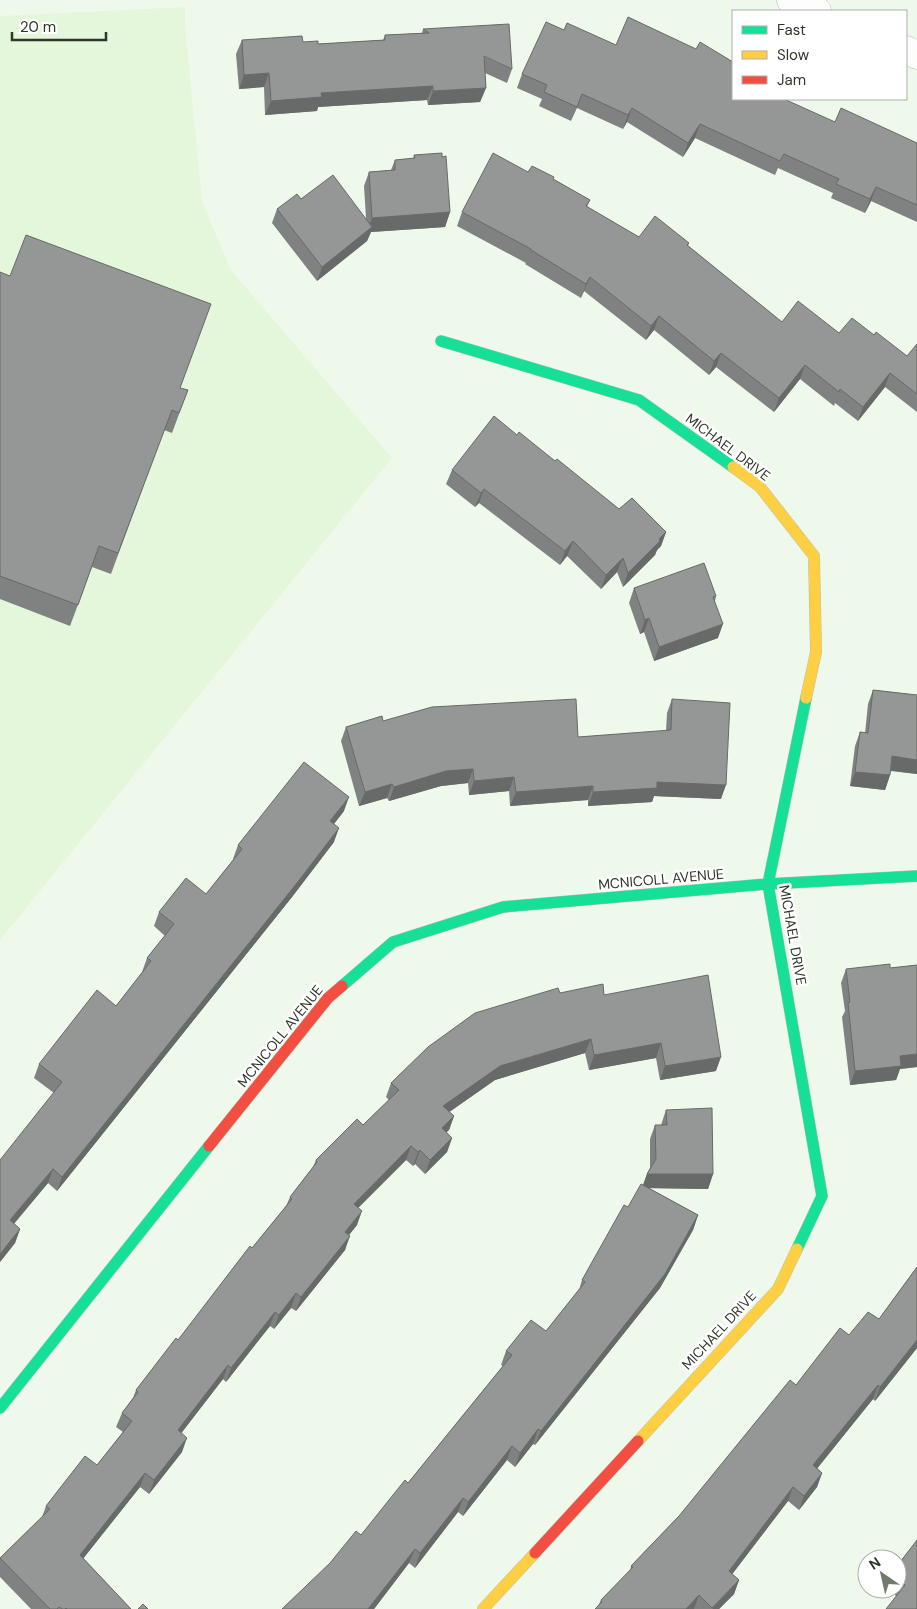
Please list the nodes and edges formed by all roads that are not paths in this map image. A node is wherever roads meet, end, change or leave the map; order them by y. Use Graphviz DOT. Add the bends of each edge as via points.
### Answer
graph roads {
  1 [pos="791,0"];
  2 [pos="815,10"];
  3 [pos="441,341"];
  4 [pos="917,876"];
  5 [pos="768,884"];
  6 [pos="0,1408"];
  7 [pos="483,1609"];
  1 -- 2 [label="street"];
  3 -- 5 [label="street, MICHAEL DRIVE" via="639,400 760,487 814,556 816,652"];
  4 -- 5 [label="street, MCNICOLL AVENUE"];
  5 -- 6 [label="street, MCNICOLL AVENUE" via="503,907 393,942 328,998"];
  5 -- 7 [label="street, MICHAEL DRIVE" via="822,1196 778,1289"];
}
